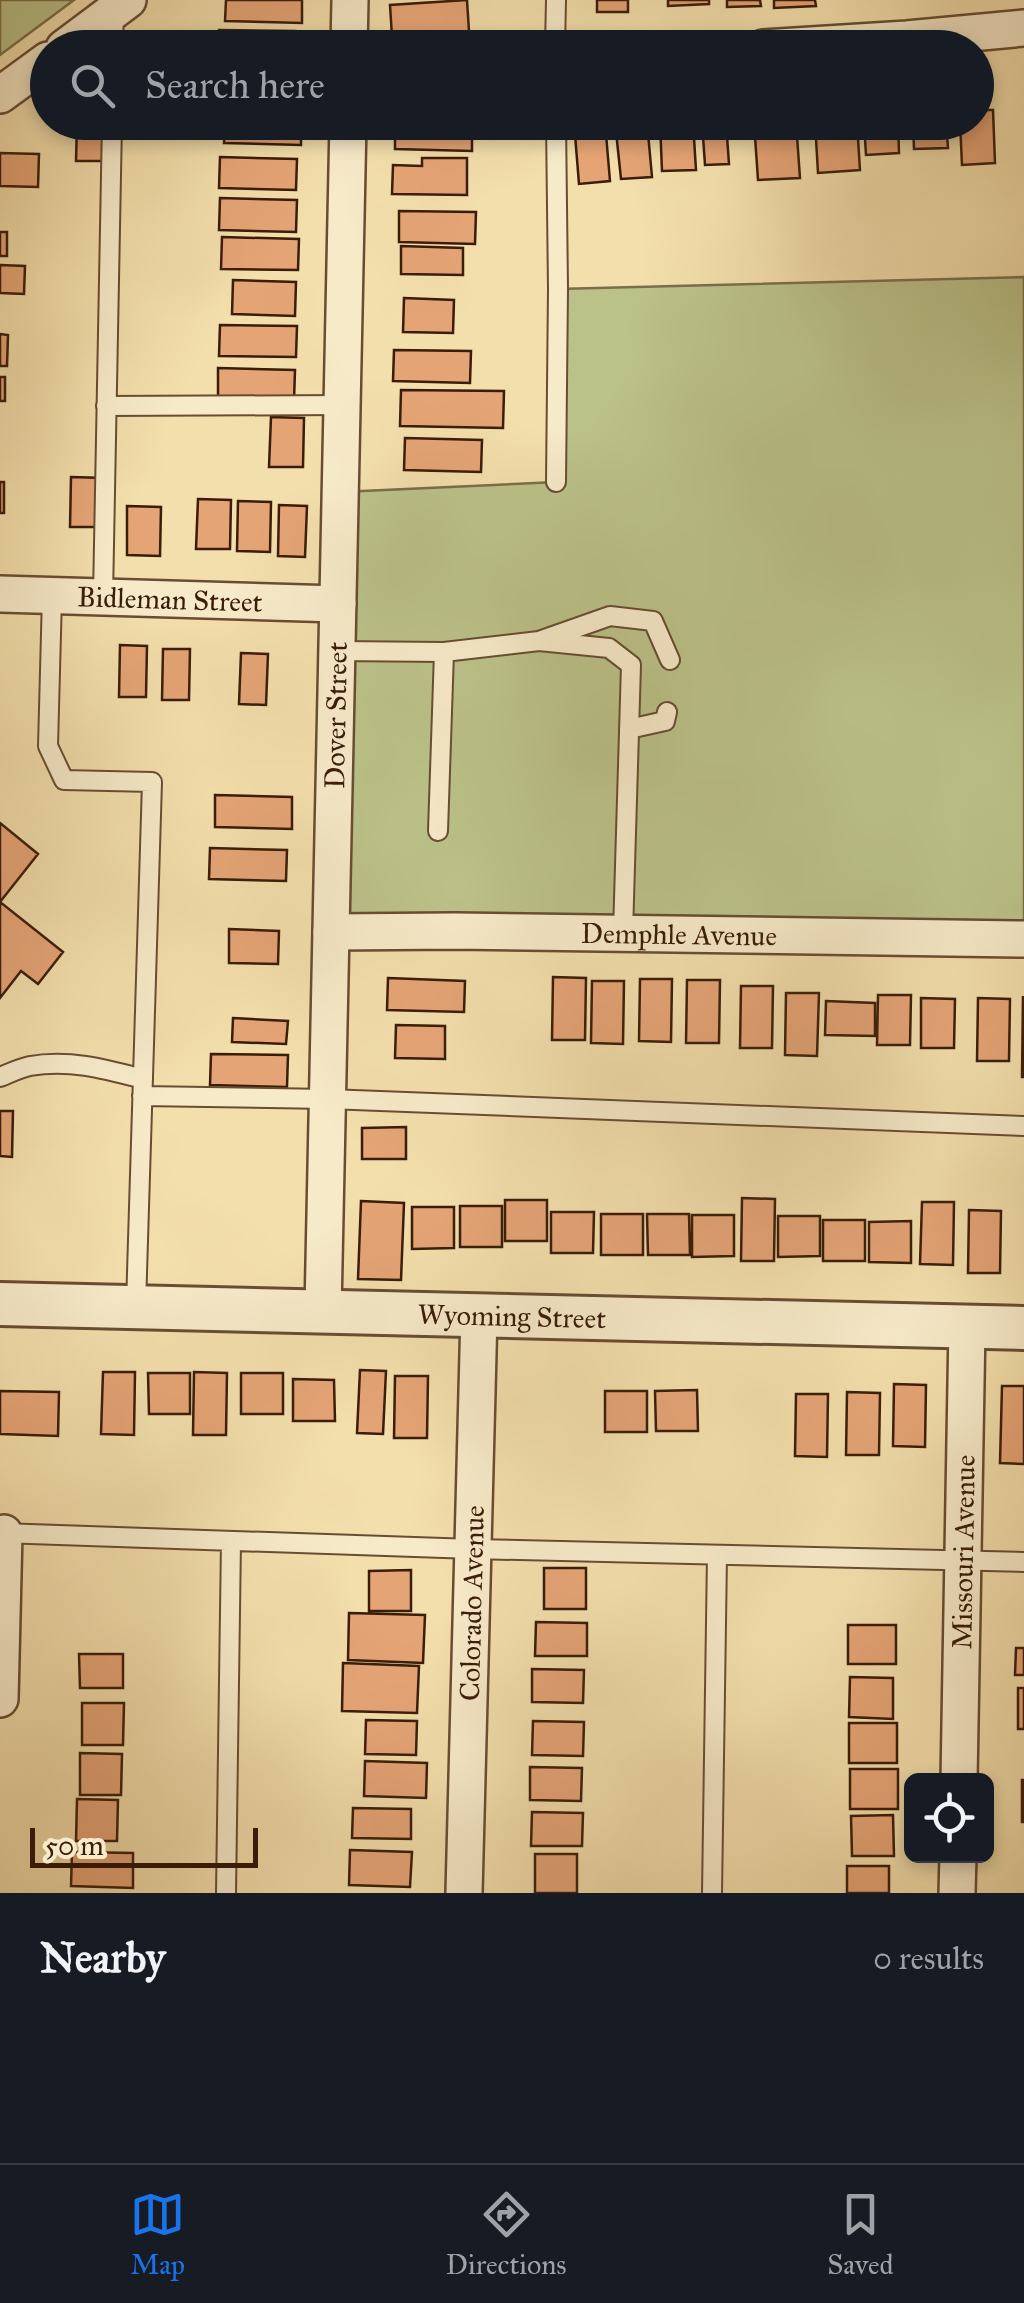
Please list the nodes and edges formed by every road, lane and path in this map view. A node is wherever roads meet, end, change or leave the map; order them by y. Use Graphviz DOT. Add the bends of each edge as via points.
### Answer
graph roads {
  1 [pos="350,0"];
  2 [pos="556,0"];
  3 [pos="119,3"];
  4 [pos="1024,28"];
  5 [pos="86,30"];
  6 [pos="115,30"];
  7 [pos="349,30"];
  8 [pos="555,30"];
  9 [pos="994,31"];
  10 [pos="30,73"];
  11 [pos="0,95"];
  12 [pos="112,140"];
  13 [pos="348,140"];
  14 [pos="556,140"];
  15 [pos="343,405"];
  16 [pos="106,406"];
  17 [pos="556,482"];
  18 [pos="0,594"];
  19 [pos="52,596"];
  20 [pos="103,597"];
  21 [pos="338,604"];
  22 [pos="539,641"];
  23 [pos="337,651"];
  24 [pos="444,652"];
  25 [pos="670,660"];
  26 [pos="668,712"];
  27 [pos="629,729"];
  28 [pos="438,831"];
  29 [pos="331,932"];
  30 [pos="623,933"];
  31 [pos="1024,940"];
  32 [pos="0,1077"];
  33 [pos="142,1087"];
  34 [pos="328,1099"];
  35 [pos="1024,1126"];
  36 [pos="0,1304"];
  37 [pos="136,1306"];
  38 [pos="323,1310"];
  39 [pos="479,1314"];
  40 [pos="968,1326"];
  41 [pos="1024,1328"];
  42 [pos="2,1533"];
  43 [pos="231,1541"];
  44 [pos="473,1549"];
  45 [pos="716,1555"];
  46 [pos="963,1561"];
  47 [pos="1024,1562"];
  48 [pos="0,1699"];
  49 [pos="959,1773"];
  50 [pos="958,1863"];
  51 [pos="226,1893"];
  52 [pos="464,1893"];
  53 [pos="712,1893"];
  54 [pos="957,1893"];
  1 -- 7 [label="street"];
  2 -- 8 [label="lane"];
  3 -- 5 [label="street"];
  3 -- 6 [label="lane"];
  4 -- 9 [label="street"];
  10 -- 11 [label="street"];
  12 -- 16 [label="lane"];
  13 -- 15 [label="street, Dover Street"];
  14 -- 17 [label="lane"];
  15 -- 16 [label="lane"];
  15 -- 21 [label="street, Dover Street"];
  16 -- 20 [label="lane"];
  18 -- 19 [label="street, Bidleman Street"];
  19 -- 20 [label="street, Bidleman Street"];
  19 -- 33 [label="lane" via="48,746 64,780 152,782"];
  20 -- 21 [label="street, Bidleman Street"];
  21 -- 23 [label="street, Dover Street"];
  22 -- 24 [label="lane"];
  22 -- 25 [label="lane" via="610,616 653,620"];
  22 -- 27 [label="lane" via="609,648 631,665"];
  23 -- 24 [label="lane"];
  23 -- 29 [label="street, Dover Street"];
  24 -- 28 [label="lane"];
  26 -- 27 [label="lane" via="665,721"];
  27 -- 30 [label="lane"];
  29 -- 30 [label="street, Demphle Avenue"];
  29 -- 34 [label="street, Dover Street"];
  30 -- 31 [label="street, Demphle Avenue"];
  32 -- 33 [label="lane" via="27,1066 90,1065"];
  33 -- 34 [label="lane"];
  33 -- 37 [label="lane"];
  34 -- 35 [label="lane"];
  34 -- 38 [label="street, Dover Street"];
  36 -- 37 [label="street, Wyoming Street"];
  37 -- 38 [label="street, Wyoming Street"];
  38 -- 39 [label="street, Wyoming Street"];
  39 -- 40 [label="street, Wyoming Street"];
  39 -- 44 [label="street, Colorado Avenue"];
  40 -- 41 [label="street, Wyoming Street"];
  40 -- 46 [label="street, Missouri Avenue"];
  42 -- 43 [label="lane"];
  42 -- 48 [label="street"];
  43 -- 44 [label="lane"];
  43 -- 51 [label="lane"];
  44 -- 45 [label="lane"];
  44 -- 52 [label="street, Colorado Avenue"];
  45 -- 46 [label="lane"];
  45 -- 53 [label="lane"];
  46 -- 47 [label="lane"];
  46 -- 49 [label="street, Missouri Avenue"];
  50 -- 54 [label="street"];
}
